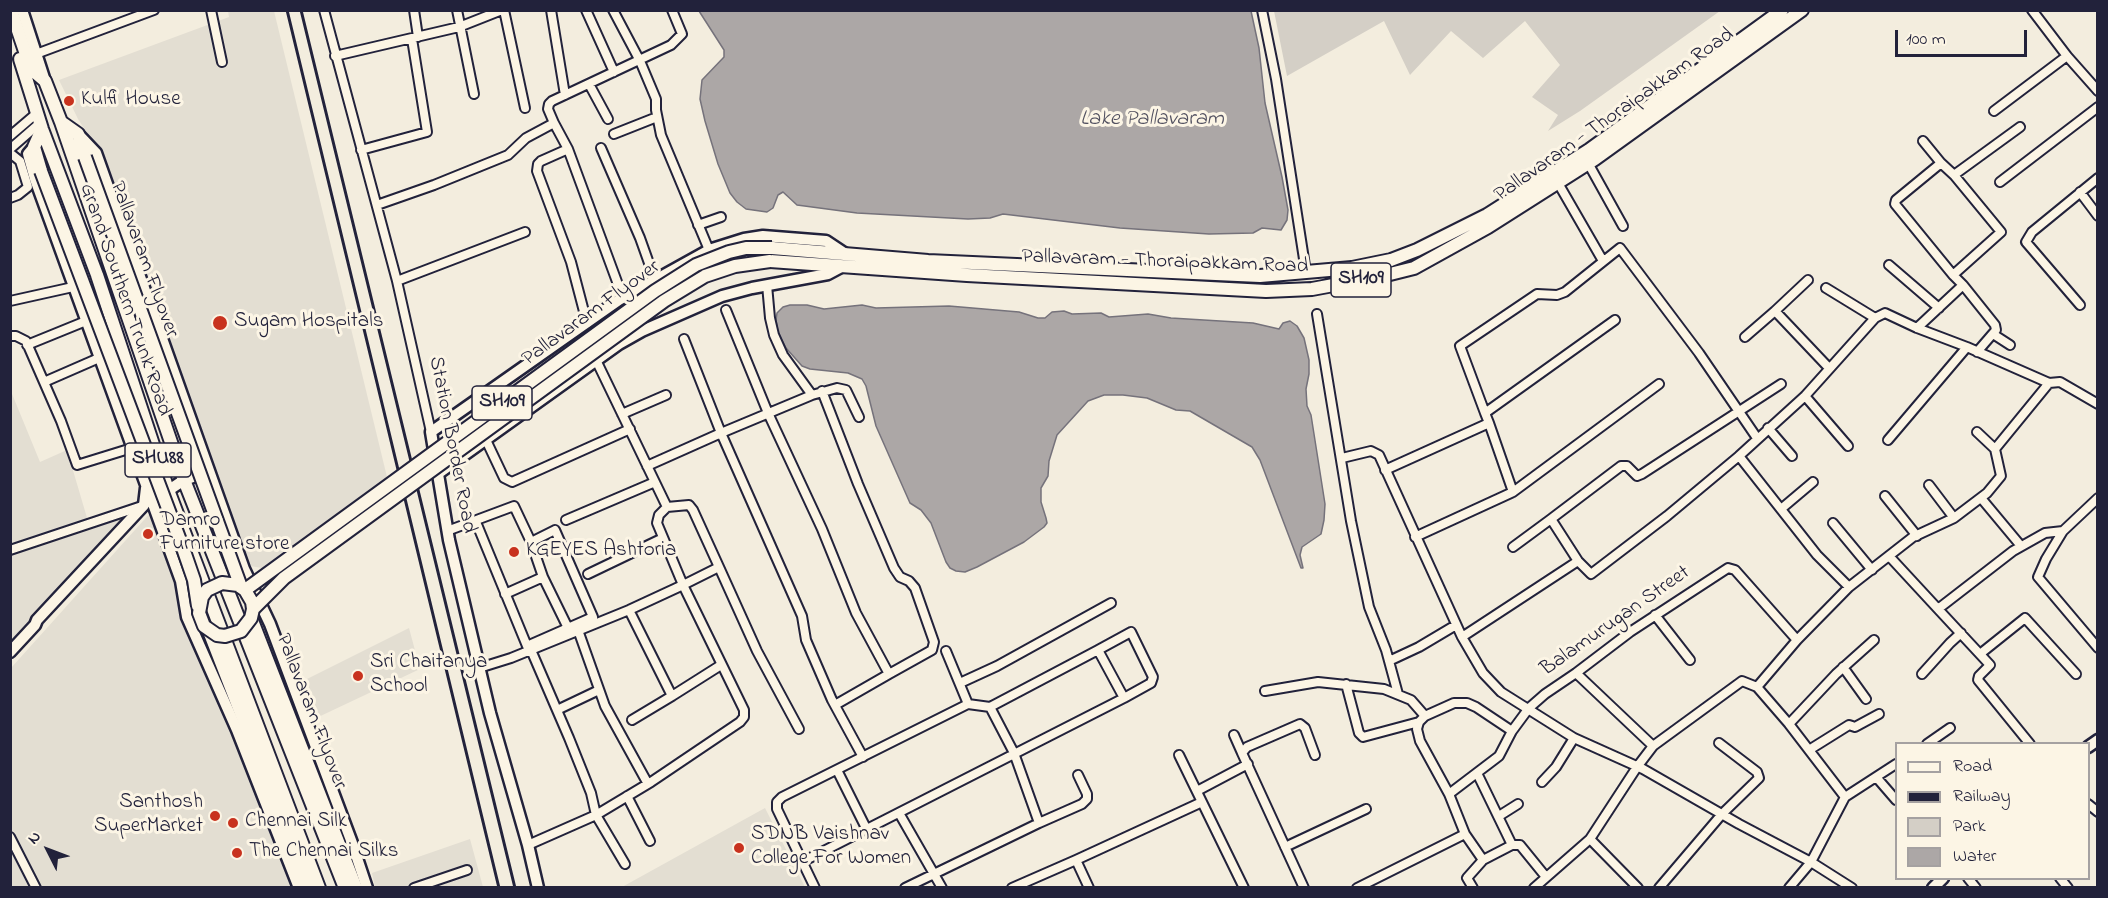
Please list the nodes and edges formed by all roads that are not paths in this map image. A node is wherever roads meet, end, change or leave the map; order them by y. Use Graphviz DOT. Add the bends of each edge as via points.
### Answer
graph roads {
  1 [pos="12,10"];
  2 [pos="22,10"];
  3 [pos="154,10"];
  4 [pos="211,10"];
  5 [pos="324,10"];
  6 [pos="414,10"];
  7 [pos="457,10"];
  8 [pos="503,10"];
  9 [pos="551,10"];
  10 [pos="586,10"];
  11 [pos="613,10"];
  12 [pos="672,10"];
  13 [pos="1262,10"];
  14 [pos="1782,10"];
  15 [pos="1802,10"];
  16 [pos="2032,10"];
  17 [pos="10,27"];
  18 [pos="459,27"];
  19 [pos="415,38"];
  20 [pos="36,54"];
  21 [pos="2067,56"];
  22 [pos="336,57"];
  23 [pos="640,61"];
  24 [pos="222,62"];
  25 [pos="614,72"];
  26 [pos="45,81"];
  27 [pos="589,84"];
  28 [pos="2097,91"];
  29 [pos="474,94"];
  30 [pos="566,95"];
  31 [pos="2097,106"];
  32 [pos="525,108"];
  33 [pos="1994,111"];
  34 [pos="657,117"];
  35 [pos="608,118"];
  36 [pos="40,121"];
  37 [pos="61,122"];
  38 [pos="554,123"];
  39 [pos="2020,127"];
  40 [pos="78,134"];
  41 [pos="614,134"];
  42 [pos="10,136"];
  43 [pos="1923,141"];
  44 [pos="34,147"];
  45 [pos="601,148"];
  46 [pos="568,149"];
  47 [pos="361,150"];
  48 [pos="10,151"];
  49 [pos="1588,163"];
  50 [pos="1941,163"];
  51 [pos="1954,175"];
  52 [pos="2097,178"];
  53 [pos="2000,182"];
  54 [pos="1558,183"];
  55 [pos="2080,192"];
  56 [pos="10,198"];
  57 [pos="376,205"];
  58 [pos="2097,216"];
  59 [pos="721,217"];
  60 [pos="698,225"];
  61 [pos="1623,226"];
  62 [pos="525,232"];
  63 [pos="709,250"];
  64 [pos="771,255"];
  65 [pos="844,260"];
  66 [pos="1603,261"];
  67 [pos="1889,265"];
  68 [pos="1306,272"];
  69 [pos="1953,275"];
  70 [pos="655,280"];
  71 [pos="1808,280"];
  72 [pos="398,281"];
  73 [pos="767,285"];
  74 [pos="1963,285"];
  75 [pos="74,287"];
  76 [pos="1826,288"];
  77 [pos="623,298"];
  78 [pos="10,301"];
  79 [pos="2080,305"];
  80 [pos="1939,308"];
  81 [pos="726,310"];
  82 [pos="1775,311"];
  83 [pos="1317,314"];
  84 [pos="1875,318"];
  85 [pos="1615,320"];
  86 [pos="86,321"];
  87 [pos="587,323"];
  88 [pos="1917,328"];
  89 [pos="1993,334"];
  90 [pos="10,336"];
  91 [pos="1745,337"];
  92 [pos="162,338"];
  93 [pos="684,339"];
  94 [pos="27,345"];
  95 [pos="2010,345"];
  96 [pos="138,347"];
  97 [pos="1967,347"];
  98 [pos="1977,352"];
  99 [pos="99,358"];
  100 [pos="596,360"];
  101 [pos="1829,368"];
  102 [pos="44,382"];
  103 [pos="2049,383"];
  104 [pos="1659,384"];
  105 [pos="1781,384"];
  106 [pos="822,391"];
  107 [pos="666,395"];
  108 [pos="812,395"];
  109 [pos="1805,396"];
  110 [pos="2097,404"];
  111 [pos="768,412"];
  112 [pos="1741,412"];
  113 [pos="1485,413"];
  114 [pos="622,414"];
  115 [pos="859,417"];
  116 [pos="1489,423"];
  117 [pos="1768,428"];
  118 [pos="630,429"];
  119 [pos="431,432"];
  120 [pos="1977,432"];
  121 [pos="721,433"];
  122 [pos="1757,438"];
  123 [pos="486,440"];
  124 [pos="1888,440"];
  125 [pos="153,443"];
  126 [pos="1848,446"];
  127 [pos="132,447"];
  128 [pos="1995,449"];
  129 [pos="1739,456"];
  130 [pos="1792,456"];
  131 [pos="1342,458"];
  132 [pos="647,465"];
  133 [pos="1385,470"];
  134 [pos="209,471"];
  135 [pos="439,473"];
  136 [pos="184,480"];
  137 [pos="655,482"];
  138 [pos="1813,482"];
  139 [pos="1929,485"];
  140 [pos="147,486"];
  141 [pos="168,490"];
  142 [pos="1513,492"];
  143 [pos="1885,496"];
  144 [pos="1982,498"];
  145 [pos="2097,498"];
  146 [pos="149,504"];
  147 [pos="2091,504"];
  148 [pos="667,507"];
  149 [pos="1780,509"];
  150 [pos="2097,511"];
  151 [pos="1954,518"];
  152 [pos="1551,519"];
  153 [pos="566,520"];
  154 [pos="476,522"];
  155 [pos="1833,523"];
  156 [pos="447,531"];
  157 [pos="2063,531"];
  158 [pos="1917,536"];
  159 [pos="1415,537"];
  160 [pos="663,538"];
  161 [pos="531,542"];
  162 [pos="2021,546"];
  163 [pos="1513,547"];
  164 [pos="10,550"];
  165 [pos="1889,556"];
  166 [pos="1578,561"];
  167 [pos="719,567"];
  168 [pos="1872,570"];
  169 [pos="588,574"];
  170 [pos="543,577"];
  171 [pos="683,585"];
  172 [pos="1849,587"];
  173 [pos="243,589"];
  174 [pos="505,594"];
  175 [pos="1112,603"];
  176 [pos="1938,609"];
  177 [pos="255,610"];
  178 [pos="629,610"];
  179 [pos="199,613"];
  180 [pos="1655,615"];
  181 [pos="1456,625"];
  182 [pos="568,628"];
  183 [pos="578,630"];
  184 [pos="210,631"];
  185 [pos="1961,633"];
  186 [pos="1462,637"];
  187 [pos="1797,640"];
  188 [pos="1874,640"];
  189 [pos="2097,648"];
  190 [pos="531,650"];
  191 [pos="1098,650"];
  192 [pos="946,651"];
  193 [pos="10,652"];
  194 [pos="1980,654"];
  195 [pos="1690,660"];
  196 [pos="1389,661"];
  197 [pos="721,665"];
  198 [pos="1843,667"];
  199 [pos="480,668"];
  200 [pos="1576,673"];
  201 [pos="889,674"];
  202 [pos="1922,674"];
  203 [pos="2076,674"];
  204 [pos="960,683"];
  205 [pos="1346,684"];
  206 [pos="1757,687"];
  207 [pos="599,690"];
  208 [pos="1265,691"];
  209 [pos="1398,694"];
  210 [pos="672,696"];
  211 [pos="1124,698"];
  212 [pos="1866,699"];
  213 [pos="968,704"];
  214 [pos="835,705"];
  215 [pos="990,707"];
  216 [pos="1529,708"];
  217 [pos="557,710"];
  218 [pos="1879,714"];
  219 [pos="1422,719"];
  220 [pos="632,720"];
  221 [pos="1789,724"];
  222 [pos="1950,728"];
  223 [pos="799,729"];
  224 [pos="1512,731"];
  225 [pos="1234,735"];
  226 [pos="1574,738"];
  227 [pos="1931,742"];
  228 [pos="2028,742"];
  229 [pos="1719,743"];
  230 [pos="1653,746"];
  231 [pos="1809,750"];
  232 [pos="1014,753"];
  233 [pos="1242,753"];
  234 [pos="1179,755"];
  235 [pos="1315,755"];
  236 [pos="863,757"];
  237 [pos="1248,764"];
  238 [pos="1895,765"];
  239 [pos="1637,767"];
  240 [pos="837,770"];
  241 [pos="1477,773"];
  242 [pos="1078,775"];
  243 [pos="1877,778"];
  244 [pos="1542,782"];
  245 [pos="648,784"];
  246 [pos="1197,791"];
  247 [pos="1449,794"];
  248 [pos="627,796"];
  249 [pos="1845,797"];
  250 [pos="1895,799"];
  251 [pos="1202,802"];
  252 [pos="1518,804"];
  253 [pos="1366,809"];
  254 [pos="899,813"];
  255 [pos="1722,814"];
  256 [pos="596,815"];
  257 [pos="1499,816"];
  258 [pos="1039,823"];
  259 [pos="866,828"];
  260 [pos="1465,834"];
  261 [pos="10,837"];
  262 [pos="1590,839"];
  263 [pos="650,841"];
  264 [pos="528,845"];
  265 [pos="1512,845"];
  266 [pos="1285,847"];
  267 [pos="1077,860"];
  268 [pos="1484,860"];
  269 [pos="802,862"];
  270 [pos="1811,862"];
  271 [pos="624,864"];
  272 [pos="467,870"];
  273 [pos="935,874"];
  274 [pos="1546,876"];
  275 [pos="354,882"];
  276 [pos="36,888"];
  277 [pos="299,888"];
  278 [pos="309,888"];
  279 [pos="320,888"];
  280 [pos="345,888"];
  281 [pos="367,888"];
  282 [pos="414,888"];
  283 [pos="538,888"];
  284 [pos="815,888"];
  285 [pos="905,888"];
  286 [pos="942,888"];
  287 [pos="1012,888"];
  288 [pos="1089,888"];
  289 [pos="1244,888"];
  290 [pos="1304,888"];
  291 [pos="1357,888"];
  292 [pos="1473,888"];
  293 [pos="1534,888"];
  294 [pos="1638,888"];
  295 [pos="1659,888"];
  296 [pos="1789,888"];
  297 [pos="1852,888"];
  1 -- 26 [label="main road, SHU88" via="31,69"];
  2 -- 20 [label="street"];
  3 -- 20 [label="street"];
  4 -- 24 [label="street"];
  5 -- 22 [label="street, Station Border Road"];
  6 -- 19 [label="street"];
  7 -- 18 [label="street"];
  8 -- 18 [label="street"];
  8 -- 32 [label="street"];
  9 -- 30 [label="street"];
  10 -- 25 [label="street"];
  11 -- 23 [label="street"];
  12 -- 23 [label="street" via="681,30 680,39"];
  13 -- 68 [label="street"];
  14 -- 68 [label="main road, Pallavaram - Thoraipakkam Road / SH109" via="1589,150 1486,215 1390,260"];
  15 -- 49 [label="main road, Pallavaram - Thoraipakkam Road / SH109"];
  16 -- 21 [label="street"];
  17 -- 36 [label="main road, Grand Southern Trunk Road / SHU88"];
  18 -- 19 [label="street"];
  18 -- 29 [label="street"];
  19 -- 22 [label="street"];
  19 -- 47 [label="street" via="427,132"];
  20 -- 26 [label="street"];
  21 -- 28 [label="street"];
  21 -- 33 [label="street"];
  22 -- 47 [label="street, Station Border Road"];
  23 -- 25 [label="street"];
  23 -- 34 [label="street" via="656,99"];
  25 -- 27 [label="street"];
  26 -- 37 [label="main road, Grand Southern Trunk Road / SHU88"];
  27 -- 30 [label="street"];
  27 -- 35 [label="street"];
  30 -- 38 [label="street" via="549,104"];
  31 -- 53 [label="street"];
  34 -- 41 [label="street"];
  34 -- 60 [label="street" via="660,135"];
  36 -- 42 [label="street"];
  36 -- 44 [label="main road"];
  36 -- 48 [label="street"];
  36 -- 125 [label="main road, Grand Southern Trunk Road / SHU88"];
  37 -- 40 [label="main road"];
  37 -- 96 [label="main road, Grand Southern Trunk Road / SHU88"];
  38 -- 46 [label="street"];
  38 -- 57 [label="street" via="526,138 508,155"];
  39 -- 51 [label="street"];
  40 -- 92 [label="street" via="96,153"];
  40 -- 173 [label="main road, Pallavaram Flyover, bridge"];
  43 -- 50 [label="street"];
  44 -- 75 [label="street" via="28,154"];
  44 -- 179 [label="main road, bridge" via="184,551"];
  45 -- 70 [label="street"];
  46 -- 77 [label="street"];
  46 -- 87 [label="street" via="541,161 537,171 571,262"];
  47 -- 57 [label="street, Station Border Road"];
  48 -- 56 [label="street" via="20,161 28,187"];
  49 -- 54 [label="main road, Pallavaram - Thoraipakkam Road / SH109"];
  49 -- 61 [label="street"];
  50 -- 51 [label="street"];
  50 -- 69 [label="street" via="1895,204"];
  51 -- 69 [label="street" via="2001,232"];
  52 -- 55 [label="street"];
  54 -- 65 [label="main road, Pallavaram - Thoraipakkam Road / SH109" via="1414,268 1312,289 1266,291 1135,285"];
  54 -- 66 [label="street"];
  55 -- 58 [label="street"];
  55 -- 79 [label="street" via="2026,242"];
  57 -- 72 [label="street, Station Border Road"];
  59 -- 60 [label="street"];
  60 -- 63 [label="street"];
  62 -- 72 [label="street"];
  63 -- 65 [label="street" via="764,236 826,241"];
  63 -- 70 [label="street"];
  64 -- 65 [label="main road, Pallavaram Flyover / SH109"];
  64 -- 173 [label="main road, Pallavaram Flyover / SH109, bridge" via="746,248 696,265"];
  64 -- 177 [label="main road, Pallavaram Flyover / SH109, bridge" via="705,276 664,301 284,578"];
  65 -- 68 [label="main road, Pallavaram - Thoraipakkam Road / SH109" via="868,257 1260,276"];
  65 -- 73 [label="street" via="828,274"];
  66 -- 112 [label="street" via="1620,248"];
  66 -- 113 [label="street" via="1565,292 1537,294 1460,346"];
  67 -- 80 [label="street"];
  69 -- 74 [label="street"];
  70 -- 77 [label="street"];
  71 -- 82 [label="street"];
  72 -- 119 [label="street, Station Border Road"];
  73 -- 100 [label="street" via="707,301 642,331"];
  73 -- 108 [label="street" via="774,335 783,355"];
  74 -- 80 [label="street"];
  74 -- 89 [label="street" via="1995,325"];
  75 -- 78 [label="street"];
  75 -- 86 [label="street"];
  76 -- 84 [label="street"];
  77 -- 87 [label="street"];
  80 -- 88 [label="street"];
  81 -- 111 [label="street"];
  82 -- 91 [label="street"];
  82 -- 101 [label="street"];
  83 -- 131 [label="street"];
  84 -- 88 [label="street" via="1890,314"];
  84 -- 101 [label="street"];
  85 -- 113 [label="street"];
  86 -- 94 [label="street"];
  86 -- 99 [label="street"];
  87 -- 119 [label="street"];
  88 -- 97 [label="street"];
  89 -- 95 [label="street"];
  89 -- 98 [label="street"];
  90 -- 94 [label="street" via="20,337"];
  92 -- 96 [label="main road"];
  92 -- 134 [label="street"];
  93 -- 121 [label="street"];
  94 -- 102 [label="street"];
  96 -- 136 [label="main road, Grand Southern Trunk Road / SHU88"];
  97 -- 98 [label="street"];
  97 -- 124 [label="street"];
  98 -- 103 [label="street"];
  99 -- 102 [label="street"];
  99 -- 127 [label="street"];
  100 -- 114 [label="street"];
  100 -- 123 [label="street"];
  101 -- 109 [label="street"];
  102 -- 127 [label="street" via="77,465"];
  103 -- 110 [label="street" via="2060,382"];
  103 -- 128 [label="street"];
  104 -- 142 [label="street"];
  105 -- 112 [label="street"];
  106 -- 108 [label="street"];
  106 -- 115 [label="street" via="846,390"];
  106 -- 201 [label="street" via="894,568 915,588 934,642 932,650"];
  107 -- 114 [label="street"];
  108 -- 111 [label="street"];
  109 -- 117 [label="street"];
  109 -- 126 [label="street"];
  111 -- 121 [label="street"];
  111 -- 201 [label="street" via="856,614"];
  112 -- 122 [label="street"];
  112 -- 152 [label="street" via="1642,474 1637,476 1627,466 1621,466"];
  113 -- 116 [label="street"];
  114 -- 118 [label="street"];
  116 -- 133 [label="street"];
  116 -- 142 [label="street"];
  117 -- 122 [label="street"];
  117 -- 130 [label="street"];
  118 -- 123 [label="street" via="512,482 504,478"];
  118 -- 132 [label="street"];
  119 -- 135 [label="street, Station Border Road"];
  120 -- 128 [label="street"];
  121 -- 132 [label="street"];
  121 -- 214 [label="street" via="802,616 806,640"];
  122 -- 129 [label="street"];
  123 -- 135 [label="street"];
  125 -- 140 [label="street" via="145,457"];
  125 -- 141 [label="main road, Grand Southern Trunk Road / SHU88"];
  127 -- 140 [label="street"];
  128 -- 144 [label="street" via="2001,476"];
  129 -- 149 [label="street"];
  129 -- 166 [label="street" via="1591,574"];
  131 -- 133 [label="street" via="1376,452"];
  131 -- 196 [label="street" via="1369,607"];
  132 -- 137 [label="street"];
  133 -- 159 [label="street"];
  134 -- 136 [label="street"];
  134 -- 177 [label="street"];
  135 -- 156 [label="street, Station Border Road"];
  136 -- 141 [label="street"];
  136 -- 280 [label="main road, Grand Southern Trunk Road / SHU88"];
  137 -- 148 [label="street"];
  137 -- 153 [label="street"];
  138 -- 149 [label="street"];
  139 -- 151 [label="street"];
  140 -- 146 [label="street"];
  141 -- 146 [label="street"];
  141 -- 279 [label="main road, Grand Southern Trunk Road / SHU88"];
  142 -- 159 [label="street"];
  143 -- 158 [label="street"];
  144 -- 151 [label="street"];
  144 -- 162 [label="street"];
  145 -- 147 [label="street"];
  146 -- 164 [label="street"];
  146 -- 193 [label="street"];
  146 -- 277 [label="street" via="180,581 192,630 233,720"];
  147 -- 150 [label="street"];
  147 -- 157 [label="street"];
  148 -- 160 [label="street" via="657,523"];
  148 -- 167 [label="street" via="689,505"];
  149 -- 172 [label="street"];
  151 -- 158 [label="street"];
  152 -- 163 [label="street"];
  152 -- 166 [label="street"];
  154 -- 156 [label="street"];
  154 -- 161 [label="street" via="514,506"];
  154 -- 174 [label="street"];
  155 -- 168 [label="street"];
  156 -- 199 [label="street, Station Border Road"];
  157 -- 162 [label="street" via="2045,533"];
  157 -- 189 [label="street" via="2038,576"];
  158 -- 165 [label="street"];
  159 -- 181 [label="street"];
  160 -- 169 [label="street"];
  160 -- 171 [label="street"];
  161 -- 170 [label="street"];
  161 -- 182 [label="street" via="555,530 593,617"];
  162 -- 176 [label="street"];
  165 -- 168 [label="street"];
  165 -- 176 [label="street"];
  166 -- 186 [label="street"];
  167 -- 171 [label="street"];
  167 -- 223 [label="street" via="757,651"];
  168 -- 172 [label="street"];
  170 -- 174 [label="street"];
  170 -- 182 [label="street"];
  171 -- 178 [label="street"];
  171 -- 197 [label="street"];
  172 -- 187 [label="street"];
  173 -- 177 [label="main road, Pallavaram Flyover, bridge"];
  173 -- 179 [label="main road, bridge" via="230,583 214,586 202,597"];
  174 -- 182 [label="street" via="527,646"];
  175 -- 204 [label="street"];
  176 -- 185 [label="street"];
  177 -- 184 [label="main road, Pallavaram Flyover, bridge" via="248,625 234,635"];
  177 -- 275 [label="main road, Pallavaram Flyover"];
  177 -- 281 [label="street" via="278,646"];
  178 -- 183 [label="street"];
  178 -- 210 [label="street"];
  179 -- 184 [label="main road, bridge"];
  180 -- 187 [label="street, Balamurugan Street" via="1732,567"];
  180 -- 195 [label="street"];
  180 -- 200 [label="street, Balamurugan Street"];
  181 -- 186 [label="street"];
  181 -- 196 [label="street"];
  183 -- 190 [label="street"];
  183 -- 207 [label="street"];
  184 -- 278 [label="main road"];
  185 -- 194 [label="street"];
  185 -- 202 [label="street"];
  186 -- 216 [label="street" via="1489,681"];
  187 -- 206 [label="street"];
  188 -- 198 [label="street"];
  190 -- 199 [label="street"];
  190 -- 217 [label="street"];
  191 -- 211 [label="street"];
  191 -- 211 [label="street" via="1131,632 1153,677 1151,683"];
  191 -- 215 [label="street"];
  192 -- 204 [label="street"];
  194 -- 203 [label="street" via="2025,618"];
  194 -- 228 [label="street" via="1990,665 1978,680"];
  196 -- 209 [label="street"];
  197 -- 210 [label="street"];
  197 -- 245 [label="street" via="744,717"];
  198 -- 212 [label="street"];
  198 -- 221 [label="street"];
  199 -- 264 [label="street, Station Border Road"];
  200 -- 216 [label="street, Balamurugan Street"];
  200 -- 230 [label="street"];
  201 -- 214 [label="street"];
  204 -- 213 [label="street"];
  205 -- 208 [label="street" via="1318,682"];
  205 -- 209 [label="street"];
  205 -- 219 [label="street" via="1363,737"];
  206 -- 221 [label="street"];
  206 -- 230 [label="street" via="1739,682"];
  207 -- 217 [label="street"];
  207 -- 245 [label="street"];
  209 -- 219 [label="street" via="1411,700"];
  210 -- 220 [label="street"];
  211 -- 232 [label="street"];
  213 -- 215 [label="street"];
  213 -- 236 [label="street"];
  214 -- 236 [label="street"];
  215 -- 232 [label="street"];
  216 -- 224 [label="street, Balamurugan Street"];
  216 -- 226 [label="street"];
  217 -- 256 [label="street" via="591,792"];
  218 -- 231 [label="street" via="1855,727 1849,725"];
  219 -- 224 [label="street" via="1454,703 1467,703"];
  219 -- 247 [label="street" via="1417,729 1420,741"];
  221 -- 231 [label="street"];
  222 -- 227 [label="street"];
  224 -- 241 [label="street, Balamurugan Street" via="1499,756"];
  225 -- 233 [label="street"];
  226 -- 239 [label="street"];
  226 -- 244 [label="street"];
  229 -- 255 [label="street" via="1759,775"];
  230 -- 239 [label="street"];
  231 -- 249 [label="street"];
  232 -- 254 [label="street"];
  232 -- 258 [label="street"];
  233 -- 235 [label="street" via="1247,747 1300,724"];
  233 -- 237 [label="street"];
  234 -- 246 [label="street"];
  236 -- 240 [label="street"];
  237 -- 246 [label="street"];
  237 -- 266 [label="street"];
  238 -- 243 [label="street"];
  239 -- 255 [label="street"];
  239 -- 262 [label="street"];
  240 -- 259 [label="street"];
  240 -- 269 [label="street" via="777,802"];
  241 -- 247 [label="street, Balamurugan Street"];
  241 -- 257 [label="street"];
  242 -- 258 [label="street" via="1087,799"];
  243 -- 249 [label="street"];
  243 -- 250 [label="street"];
  245 -- 248 [label="street"];
  246 -- 251 [label="street"];
  247 -- 260 [label="street"];
  248 -- 256 [label="street"];
  248 -- 263 [label="street"];
  249 -- 270 [label="street"];
  251 -- 267 [label="street"];
  251 -- 289 [label="street"];
  252 -- 257 [label="street"];
  253 -- 266 [label="street"];
  254 -- 259 [label="street"];
  254 -- 273 [label="street"];
  255 -- 270 [label="street"];
  255 -- 295 [label="street"];
  256 -- 264 [label="street"];
  256 -- 271 [label="street"];
  257 -- 265 [label="street"];
  258 -- 273 [label="street"];
  259 -- 269 [label="street"];
  260 -- 268 [label="street"];
  260 -- 291 [label="street"];
  261 -- 276 [label="street"];
  262 -- 274 [label="street"];
  262 -- 294 [label="street"];
  264 -- 283 [label="street, Station Border Road"];
  265 -- 268 [label="street"];
  265 -- 274 [label="street" via="1520,845"];
  266 -- 290 [label="street"];
  267 -- 287 [label="street"];
  267 -- 288 [label="street"];
  268 -- 292 [label="street" via="1467,878"];
  269 -- 284 [label="street"];
  270 -- 296 [label="street"];
  270 -- 297 [label="street"];
  272 -- 282 [label="street"];
  273 -- 285 [label="street"];
  273 -- 286 [label="street"];
  274 -- 293 [label="street"];
}
